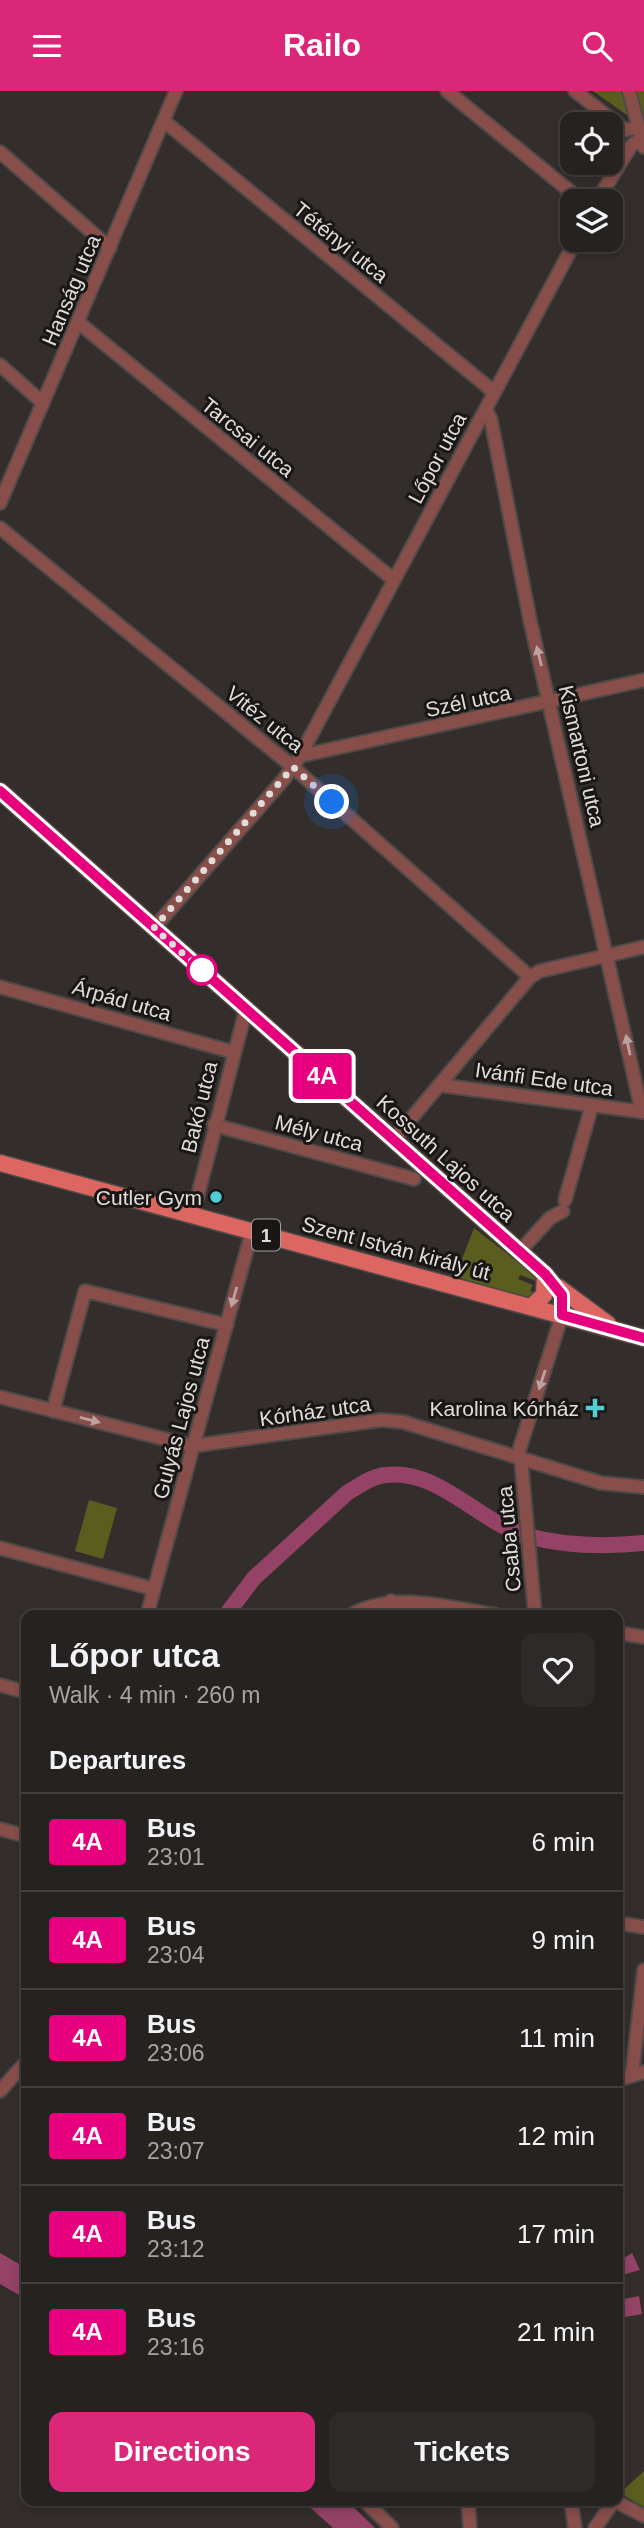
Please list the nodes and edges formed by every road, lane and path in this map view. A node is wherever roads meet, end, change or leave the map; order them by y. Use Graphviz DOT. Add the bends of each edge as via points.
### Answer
graph roads {
  1 [pos="447,91"];
  2 [pos="575,91"];
  3 [pos="629,91"];
  4 [pos="173,93"];
  5 [pos="164,121"];
  6 [pos="641,137"];
  7 [pos="0,152"];
  8 [pos="567,189"];
  9 [pos="604,189"];
  10 [pos="110,248"];
  11 [pos="570,252"];
  12 [pos="79,323"];
  13 [pos="0,365"];
  14 [pos="494,392"];
  15 [pos="43,403"];
  16 [pos="486,409"];
  17 [pos="0,503"];
  18 [pos="0,528"];
  19 [pos="394,580"];
  20 [pos="644,680"];
  21 [pos="550,703"];
  22 [pos="296,762"];
  23 [pos="0,791"];
  24 [pos="154,928"];
  25 [pos="644,947"];
  26 [pos="608,955"];
  27 [pos="530,977"];
  28 [pos="0,987"];
  29 [pos="246,1009"];
  30 [pos="233,1052"];
  31 [pos="439,1085"];
  32 [pos="592,1105"];
  33 [pos="643,1112"];
  34 [pos="214,1125"];
  35 [pos="394,1139"];
  36 [pos="0,1163"];
  37 [pos="414,1179"];
  38 [pos="193,1215"];
  39 [pos="252,1231"];
  40 [pos="520,1251"];
  41 [pos="551,1280"];
  42 [pos="532,1306"];
  43 [pos="562,1315"];
  44 [pos="227,1325"];
  45 [pos="619,1332"];
  46 [pos="644,1338"];
  47 [pos="0,1397"];
  48 [pos="53,1411"];
  49 [pos="192,1446"];
  50 [pos="519,1458"];
  51 [pos="644,1487"];
  52 [pos="0,1548"];
  53 [pos="154,1590"];
  54 [pos="391,1601"];
  55 [pos="148,1610"];
  56 [pos="361,1610"];
  57 [pos="390,1610"];
  58 [pos="458,1610"];
  59 [pos="535,1610"];
  60 [pos="623,1634"];
  61 [pos="644,1637"];
  62 [pos="0,1685"];
  63 [pos="21,1691"];
  64 [pos="0,1829"];
  65 [pos="21,1835"];
  66 [pos="623,1924"];
  67 [pos="644,1927"];
  68 [pos="644,1970"];
  69 [pos="21,2067"];
  70 [pos="638,2074"];
  71 [pos="0,2091"];
  72 [pos="623,2505"];
  73 [pos="370,2506"];
  74 [pos="468,2506"];
  75 [pos="572,2506"];
  76 [pos="611,2506"];
  77 [pos="644,2517"];
  78 [pos="392,2528"];
  79 [pos="470,2528"];
  80 [pos="575,2528"];
  81 [pos="594,2528"];
  1 -- 8 [label="street"];
  2 -- 6 [label="street"];
  3 -- 6 [label="street"];
  4 -- 5 [label="street, Hanság utca"];
  5 -- 10 [label="street, Hanság utca"];
  5 -- 14 [label="street, Tétényi utca"];
  6 -- 9 [label="street"];
  7 -- 10 [label="street"];
  10 -- 12 [label="street, Hanság utca"];
  11 -- 14 [label="street, Lőpor utca"];
  12 -- 15 [label="street, Hanság utca"];
  12 -- 19 [label="street, Tarcsai utca"];
  13 -- 15 [label="street"];
  14 -- 16 [label="street, Lőpor utca"];
  15 -- 17 [label="street, Hanság utca"];
  16 -- 19 [label="street, Lőpor utca"];
  21 -- 16 [label="street, Kismartoni utca, one-way"];
  18 -- 22 [label="street, Vitéz utca"];
  19 -- 22 [label="street, Lőpor utca"];
  20 -- 21 [label="street, Szél utca"];
  21 -- 22 [label="street, Szél utca"];
  21 -- 26 [label="street, Kismartoni utca"];
  22 -- 24 [label="street, Lőpor utca"];
  22 -- 27 [label="street, Vitéz utca"];
  23 -- 24 [label="main road, Kossuth Lajos utca"];
  24 -- 29 [label="main road, Kossuth Lajos utca"];
  25 -- 26 [label="street"];
  26 -- 27 [label="street"];
  33 -- 26 [label="street, Kismartoni utca, one-way"];
  27 -- 31 [label="street"];
  28 -- 30 [label="street, Árpád utca"];
  29 -- 30 [label="street, Bakó utca"];
  29 -- 35 [label="main road, Kossuth Lajos utca"];
  30 -- 34 [label="street, Bakó utca"];
  31 -- 32 [label="street, Ivánfi Ede utca"];
  31 -- 35 [label="street"];
  32 -- 33 [label="street, Ivánfi Ede utca"];
  32 -- 40 [label="street" via="564,1205"];
  34 -- 37 [label="street, Mély utca"];
  34 -- 38 [label="street, Bakó utca"];
  35 -- 40 [label="main road, Kossuth Lajos utca"];
  36 -- 38 [label="main road, Szent István király út / 1"];
  38 -- 39 [label="main road, Szent István király út / 1"];
  39 -- 42 [label="main road, Szent István király út / 1"];
  39 -- 44 [label="street, Gulyás Lajos utca, one-way"];
  40 -- 41 [label="main road, Kossuth Lajos utca"];
  41 -- 42 [label="main road"];
  41 -- 43 [label="main road" via="564,1300"];
  41 -- 45 [label="main road, Kossuth Lajos utca"];
  42 -- 43 [label="main road, Szent István király út / 1"];
  43 -- 45 [label="main road, Szent István király út / 1"];
  43 -- 50 [label="street, Csaba utca, one-way"];
  44 -- 48 [label="street" via="85,1291"];
  44 -- 49 [label="street, Gulyás Lajos utca"];
  45 -- 46 [label="main road, 1"];
  47 -- 48 [label="street"];
  48 -- 49 [label="street, one-way"];
  49 -- 50 [label="street, Kórház utca" via="381,1420 403,1422"];
  49 -- 53 [label="street, Gulyás Lajos utca"];
  50 -- 51 [label="street, Kórház utca" via="601,1483"];
  50 -- 59 [label="street, Csaba utca"];
  52 -- 53 [label="street"];
  53 -- 55 [label="street, Gulyás Lajos utca"];
  54 -- 56 [label="street"];
  54 -- 57 [label="street"];
  54 -- 58 [label="street"];
  60 -- 61 [label="street"];
  62 -- 63 [label="street"];
  64 -- 65 [label="street"];
  66 -- 67 [label="street"];
  68 -- 70 [label="street"];
  69 -- 71 [label="street"];
  72 -- 77 [label="street"];
  73 -- 78 [label="street"];
  74 -- 79 [label="street"];
  75 -- 80 [label="street"];
  76 -- 81 [label="street"];
}
